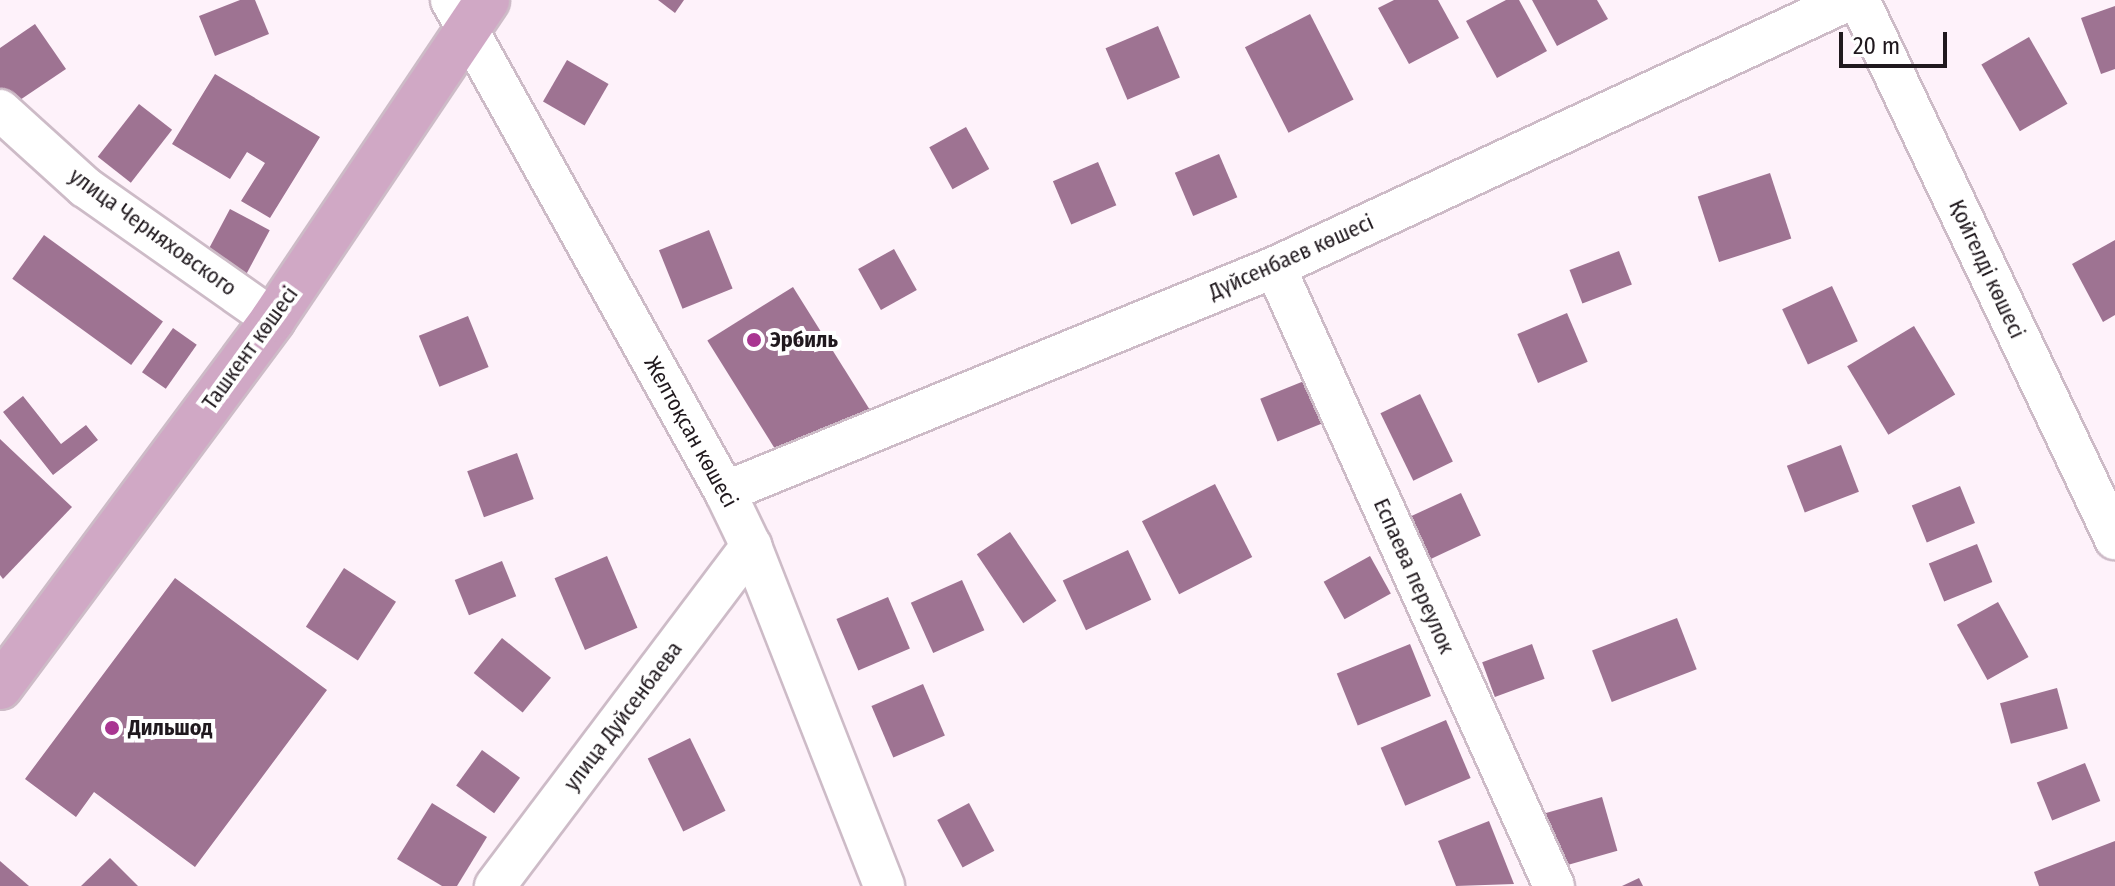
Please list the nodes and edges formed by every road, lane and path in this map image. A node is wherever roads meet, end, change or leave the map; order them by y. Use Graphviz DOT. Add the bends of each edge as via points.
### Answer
graph roads {
  1 [pos="1849,0"];
  2 [pos="1859,0"];
  3 [pos="468,9"];
  4 [pos="0,110"];
  5 [pos="1275,267"];
  6 [pos="273,319"];
  7 [pos="725,492"];
  8 [pos="2115,539"];
  9 [pos="751,546"];
  10 [pos="0,687"];
  11 [pos="495,886"];
  12 [pos="884,886"];
  13 [pos="1554,886"];
  1 -- 5 [label="street, Дүйсенбаев көшесі"];
  2 -- 8 [label="street, Қойгелді көшесі"];
  3 -- 6 [label="main road, Ташкент көшесі"];
  3 -- 7 [label="street, Желтоқсан көшесі"];
  4 -- 6 [label="street, улица Черняховского" via="85,187"];
  5 -- 7 [label="street, Дүйсенбаев көшесі"];
  5 -- 13 [label="street, Еспаева переулок"];
  6 -- 10 [label="main road, Ташкент көшесі"];
  7 -- 9 [label="street, Желтоқсан көшесі"];
  9 -- 11 [label="street, улица Дуйсенбаева"];
  9 -- 12 [label="street, Желтоқсан көшесі"];
}
